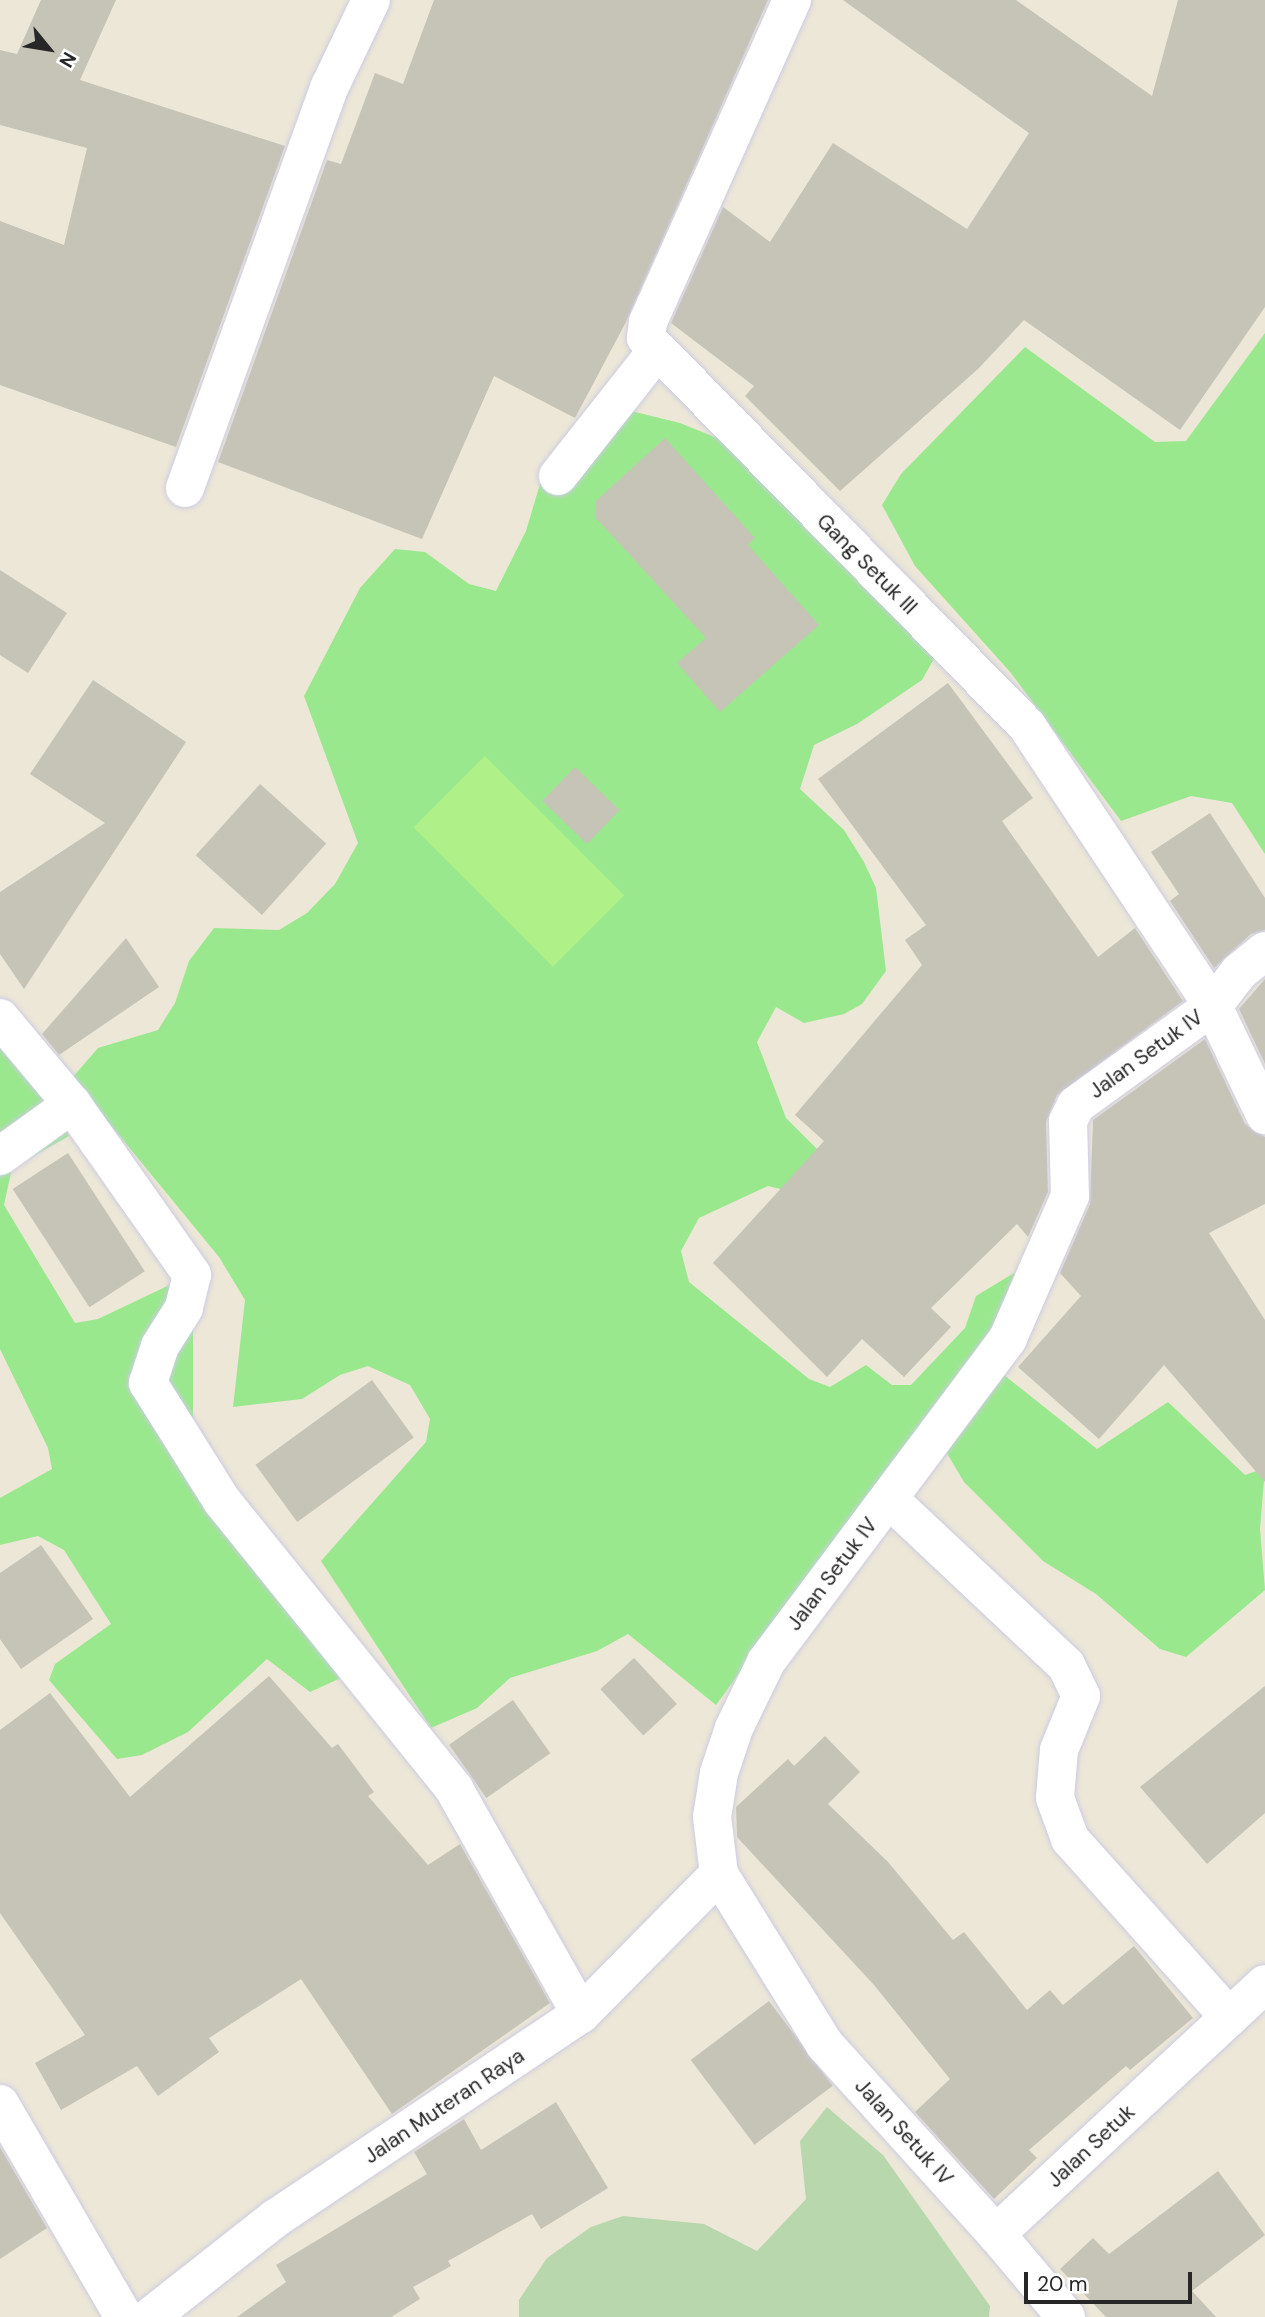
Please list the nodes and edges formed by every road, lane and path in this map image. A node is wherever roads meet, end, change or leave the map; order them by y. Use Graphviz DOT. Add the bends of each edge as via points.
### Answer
graph roads {
  1 [pos="372,0"];
  2 [pos="792,0"];
  3 [pos="656,352"];
  4 [pos="558,477"];
  5 [pos="185,488"];
  6 [pos="1265,951"];
  7 [pos="1213,1006"];
  8 [pos="0,1018"];
  9 [pos="72,1104"];
  10 [pos="1265,1115"];
  11 [pos="0,1156"];
  12 [pos="889,1499"];
  13 [pos="719,1874"];
  14 [pos="1265,1984"];
  15 [pos="581,2014"];
  16 [pos="1229,2017"];
  17 [pos="0,2104"];
  18 [pos="996,2234"];
  19 [pos="124,2317"];
  20 [pos="150,2317"];
  21 [pos="1066,2317"];
  1 -- 5 [label="street" via="330,86"];
  2 -- 3 [label="street" via="648,322 646,338"];
  3 -- 4 [label="street"];
  3 -- 7 [label="street, Gang Setuk III" via="1027,726"];
  6 -- 7 [label="street, Jalan Setuk IV" via="1239,972"];
  7 -- 10 [label="street, Gang Setuk III"];
  7 -- 12 [label="street, Jalan Setuk IV" via="1076,1105 1068,1121 1070,1196 1022,1311 1008,1338"];
  8 -- 9 [label="street"];
  9 -- 11 [label="street"];
  9 -- 15 [label="street" via="192,1275 184,1308 160,1346 148,1384 222,1501 454,1789"];
  12 -- 13 [label="street, Jalan Setuk IV" via="766,1662 734,1728 712,1817"];
  12 -- 16 [label="street" via="1066,1665 1081,1696 1059,1750 1055,1798 1070,1839"];
  13 -- 15 [label="street, Jalan Muteran Raya"];
  13 -- 18 [label="street, Jalan Setuk IV" via="825,2045"];
  14 -- 16 [label="street, Jalan Setuk"];
  15 -- 20 [label="street, Jalan Muteran Raya" via="276,2218"];
  16 -- 18 [label="street, Jalan Setuk"];
  17 -- 19 [label="street"];
  18 -- 21 [label="street"];
}
